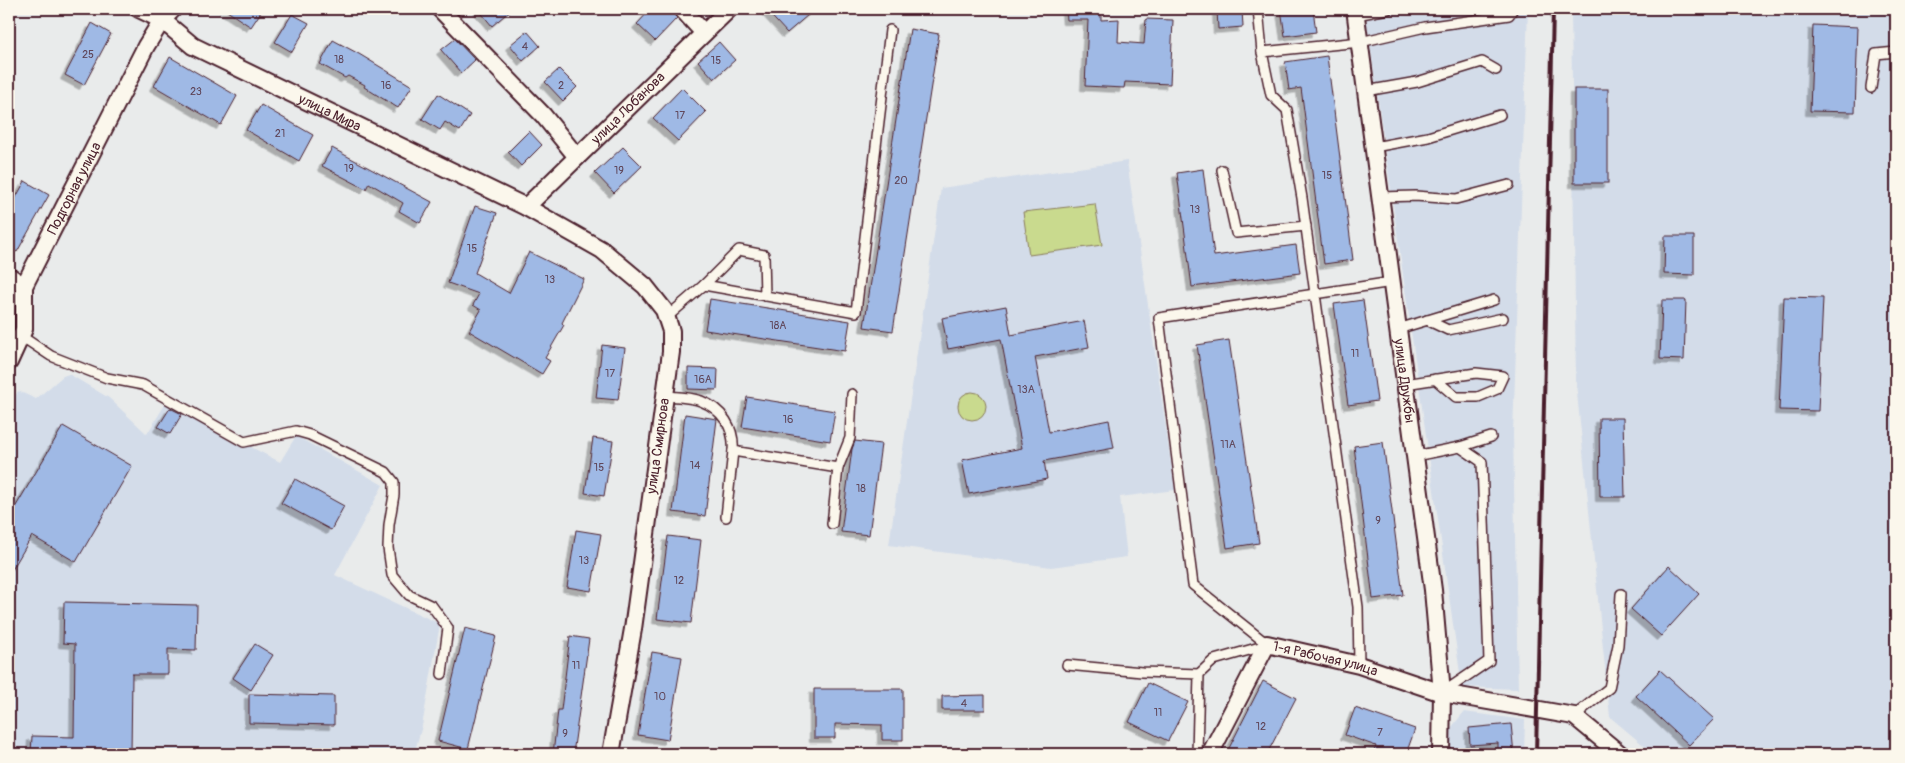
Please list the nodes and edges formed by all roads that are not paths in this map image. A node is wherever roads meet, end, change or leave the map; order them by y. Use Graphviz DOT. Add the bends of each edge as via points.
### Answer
graph roads {
  1 [pos="139,9"];
  2 [pos="440,9"];
  3 [pos="682,9"];
  4 [pos="729,9"];
  5 [pos="1258,9"];
  6 [pos="1388,9"];
  7 [pos="1513,9"];
  8 [pos="1355,12"];
  9 [pos="167,15"];
  10 [pos="890,30"];
  11 [pos="704,33"];
  12 [pos="1360,42"];
  13 [pos="1262,52"];
  14 [pos="1896,52"];
  15 [pos="1496,70"];
  16 [pos="1871,88"];
  17 [pos="1366,91"];
  18 [pos="1500,115"];
  19 [pos="1374,146"];
  20 [pos="578,156"];
  21 [pos="1222,170"];
  22 [pos="1509,185"];
  23 [pos="1381,196"];
  24 [pos="526,207"];
  25 [pos="1306,226"];
  26 [pos="9,276"];
  27 [pos="1392,282"];
  28 [pos="704,285"];
  29 [pos="24,286"];
  30 [pos="1315,294"];
  31 [pos="765,296"];
  32 [pos="1494,300"];
  33 [pos="667,318"];
  34 [pos="1503,318"];
  35 [pos="1427,320"];
  36 [pos="1398,329"];
  37 [pos="21,336"];
  38 [pos="9,362"];
  39 [pos="1435,379"];
  40 [pos="1406,384"];
  41 [pos="852,394"];
  42 [pos="665,396"];
  43 [pos="1491,437"];
  44 [pos="1460,446"];
  45 [pos="732,451"];
  46 [pos="1415,456"];
  47 [pos="838,468"];
  48 [pos="726,517"];
  49 [pos="832,524"];
  50 [pos="1621,594"];
  51 [pos="1267,644"];
  52 [pos="1067,665"];
  53 [pos="1359,665"];
  54 [pos="442,674"];
  55 [pos="1199,674"];
  56 [pos="1442,694"];
  57 [pos="1574,716"];
  58 [pos="611,754"];
  59 [pos="1197,754"];
  60 [pos="1210,754"];
  61 [pos="1441,754"];
  62 [pos="1620,754"];
  1 -- 9 [label="street, улица Мира"];
  2 -- 20 [label="street" via="543,115"];
  3 -- 11 [label="street"];
  4 -- 11 [label="street, улица Лобанова"];
  5 -- 13 [label="lane"];
  6 -- 8 [label="lane"];
  7 -- 12 [label="lane" via="1509,15 1425,27"];
  8 -- 12 [label="street, улица Дружбы"];
  9 -- 24 [label="street, улица Мира" via="193,46"];
  9 -- 29 [label="street, Подгорная улица" via="146,46"];
  10 -- 31 [label="lane" via="856,312"];
  11 -- 20 [label="street, улица Лобанова"];
  12 -- 13 [label="lane"];
  12 -- 17 [label="street, улица Дружбы"];
  13 -- 25 [label="lane" via="1271,95 1287,110"];
  14 -- 16 [label="lane" via="1876,54"];
  15 -- 17 [label="lane" via="1482,62 1417,82"];
  17 -- 19 [label="street, улица Дружбы"];
  18 -- 19 [label="lane" via="1428,137"];
  19 -- 23 [label="street, улица Дружбы"];
  20 -- 24 [label="street, улица Лобанова"];
  21 -- 25 [label="lane" via="1236,233"];
  22 -- 23 [label="lane" via="1456,199"];
  23 -- 27 [label="street, улица Дружбы"];
  24 -- 33 [label="street, улица Смирнова" via="602,250 645,286"];
  25 -- 30 [label="lane"];
  26 -- 29 [label="street"];
  27 -- 30 [label="lane"];
  27 -- 36 [label="street, улица Дружбы"];
  28 -- 31 [label="lane"];
  28 -- 31 [label="lane" via="739,250 764,255"];
  28 -- 33 [label="lane"];
  29 -- 37 [label="street, Подгорная улица" via="24,329"];
  30 -- 51 [label="lane" via="1159,318 1193,585"];
  30 -- 53 [label="lane" via="1358,607"];
  32 -- 35 [label="lane"];
  33 -- 42 [label="street, улица Смирнова" via="671,330 671,352"];
  34 -- 35 [label="lane" via="1448,330"];
  35 -- 36 [label="lane"];
  36 -- 40 [label="street, улица Дружбы"];
  37 -- 38 [label="street, Подгорная улица"];
  37 -- 54 [label="lane" via="51,356 107,378 143,385 244,442 296,431 386,472 394,482 388,548 392,575 409,595 432,606 448,628"];
  39 -- 39 [label="lane" via="1476,373 1503,376 1497,389 1478,397 1456,397"];
  39 -- 40 [label="lane"];
  40 -- 46 [label="street, улица Дружбы"];
  41 -- 47 [label="lane" via="850,438"];
  42 -- 45 [label="lane" via="701,401 724,416 734,440"];
  42 -- 58 [label="street, улица Смирнова" via="633,629"];
  43 -- 44 [label="lane"];
  44 -- 46 [label="lane"];
  44 -- 56 [label="lane" via="1482,462 1489,661"];
  45 -- 47 [label="lane"];
  45 -- 48 [label="lane"];
  46 -- 56 [label="street, улица Дружбы" via="1433,590"];
  47 -- 49 [label="lane"];
  50 -- 57 [label="lane" via="1618,645 1609,688"];
  51 -- 53 [label="street, 1-я Рабочая улица"];
  51 -- 55 [label="lane" via="1214,660"];
  51 -- 60 [label="street, 1-я Рабочая улица"];
  52 -- 55 [label="lane"];
  53 -- 56 [label="street, 1-я Рабочая улица"];
  55 -- 59 [label="lane"];
  56 -- 57 [label="street, 1-я Рабочая улица"];
  56 -- 61 [label="street, улица Дружбы"];
  57 -- 62 [label="street"];
}
